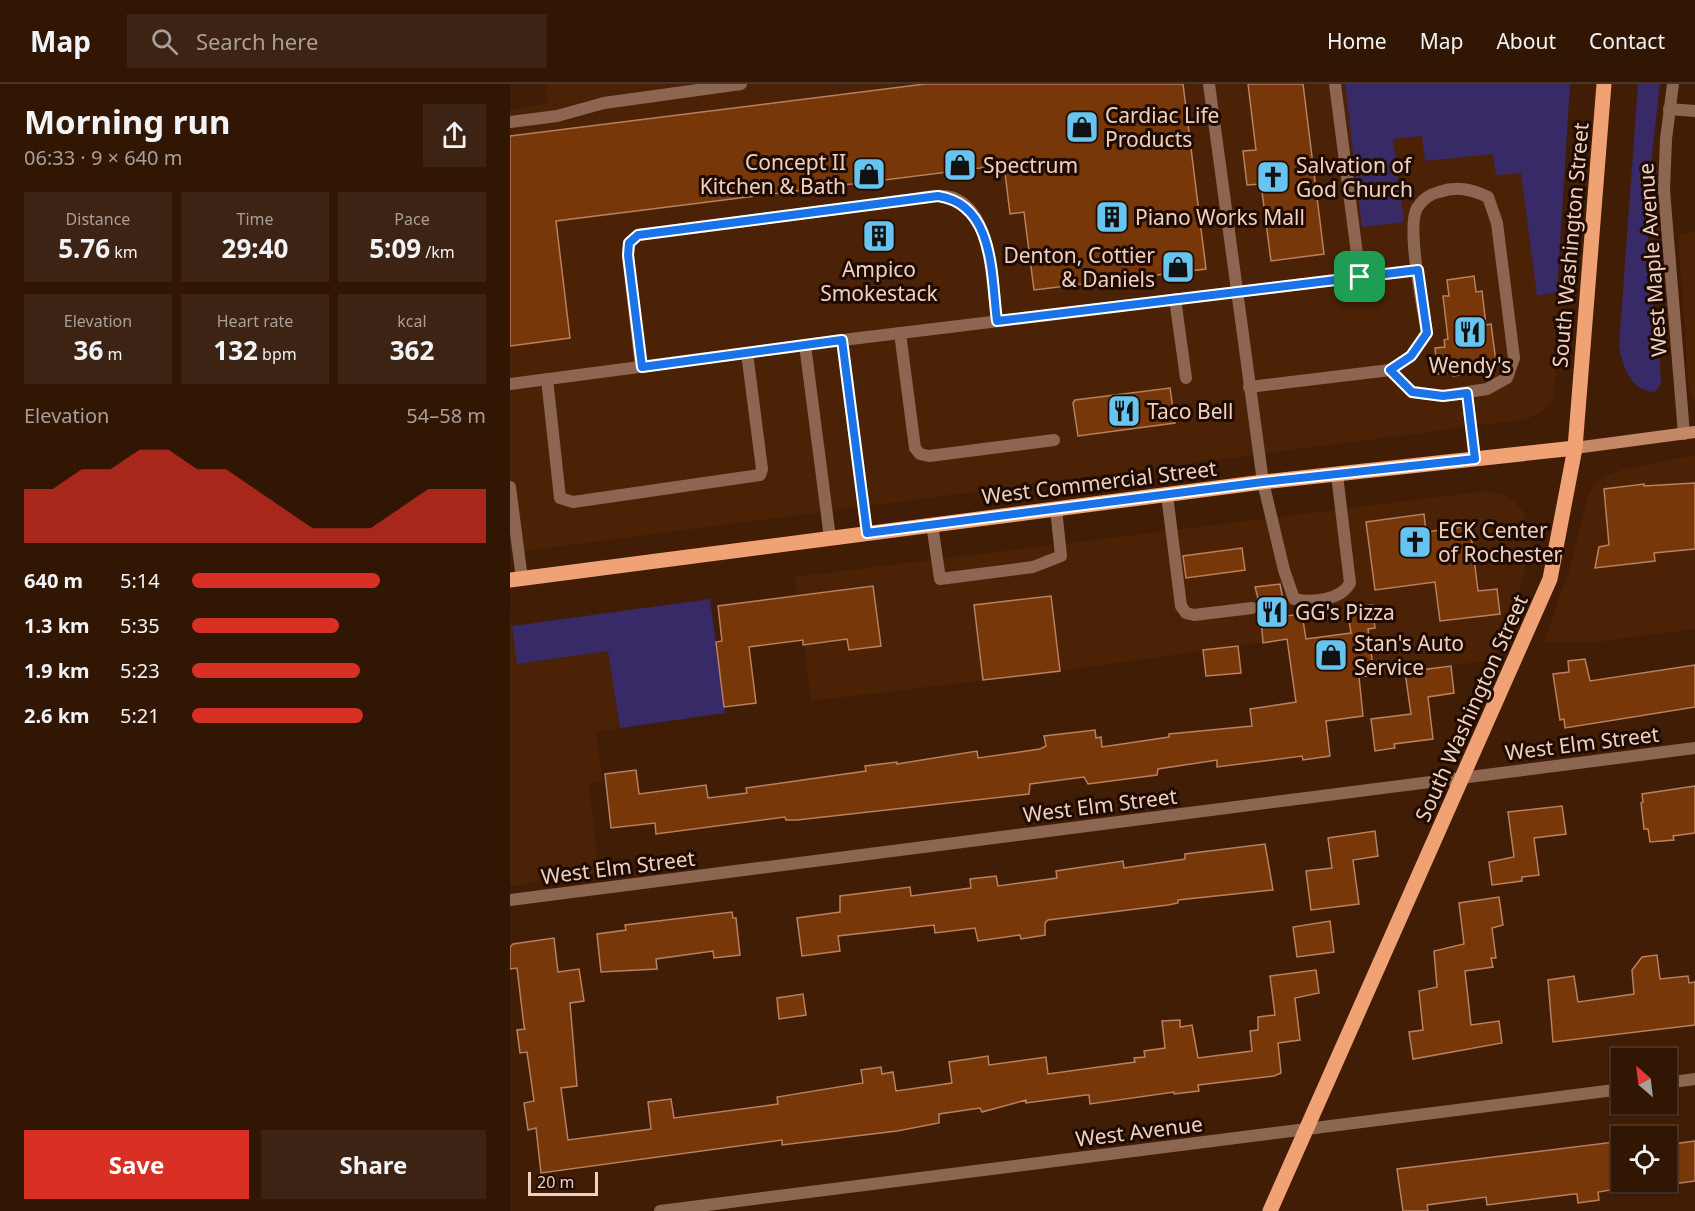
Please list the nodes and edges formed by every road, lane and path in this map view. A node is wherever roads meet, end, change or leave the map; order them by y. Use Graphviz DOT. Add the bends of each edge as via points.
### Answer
graph roads {
  1 [pos="739,84"];
  2 [pos="1209,84"];
  3 [pos="1335,84"];
  4 [pos="1604,84"];
  5 [pos="1673,84"];
  6 [pos="1669,109"];
  7 [pos="1695,111"];
  8 [pos="510,122"];
  9 [pos="1418,270"];
  10 [pos="1360,277"];
  11 [pos="1236,292"];
  12 [pos="1175,299"];
  13 [pos="997,321"];
  14 [pos="900,333"];
  15 [pos="842,340"];
  16 [pos="806,345"];
  17 [pos="747,353"];
  18 [pos="642,367"];
  19 [pos="1390,370"];
  20 [pos="1186,378"];
  21 [pos="547,379"];
  22 [pos="510,384"];
  23 [pos="1249,387"];
  24 [pos="1467,393"];
  25 [pos="1690,433"];
  26 [pos="1054,440"];
  27 [pos="1575,448"];
  28 [pos="1475,459"];
  29 [pos="1337,475"];
  30 [pos="1263,482"];
  31 [pos="510,487"];
  32 [pos="1167,495"];
  33 [pos="1056,509"];
  34 [pos="932,524"];
  35 [pos="867,533"];
  36 [pos="830,538"];
  37 [pos="516,579"];
  38 [pos="1252,608"];
  39 [pos="1695,748"];
  40 [pos="1463,778"];
  41 [pos="510,900"];
  42 [pos="1695,1079"];
  43 [pos="1677,1081"];
  44 [pos="1611,1090"];
  45 [pos="1306,1130"];
  46 [pos="660,1211"];
  47 [pos="1270,1211"];
  1 -- 8 [label="street" via="604,103 557,116"];
  2 -- 11 [label="street"];
  3 -- 10 [label="street"];
  4 -- 27 [label="main road, South Washington Street"];
  5 -- 6 [label="street, West Maple Avenue"];
  6 -- 7 [label="street"];
  6 -- 25 [label="street, West Maple Avenue" via="1664,190"];
  9 -- 10 [label="street"];
  9 -- 19 [label="street" via="1427,333 1411,356"];
  9 -- 24 [label="street" via="1413,228 1416,209 1430,194 1451,188 1488,197 1497,223 1514,358 1507,378 1487,389"];
  10 -- 11 [label="street"];
  11 -- 12 [label="street"];
  11 -- 23 [label="street"];
  12 -- 13 [label="street"];
  12 -- 20 [label="street"];
  13 -- 14 [label="street"];
  13 -- 18 [label="street" via="984,233 976,216 954,198 938,196 638,235 629,243 628,255"];
  14 -- 15 [label="street"];
  14 -- 26 [label="street" via="915,448 920,454"];
  15 -- 16 [label="street"];
  15 -- 35 [label="street"];
  16 -- 17 [label="street"];
  16 -- 36 [label="street"];
  17 -- 18 [label="street"];
  17 -- 21 [label="street" via="760,475 573,502 560,498"];
  18 -- 21 [label="street"];
  19 -- 23 [label="street"];
  19 -- 24 [label="street" via="1412,392 1443,396"];
  21 -- 22 [label="street"];
  23 -- 30 [label="street"];
  24 -- 28 [label="street"];
  25 -- 27 [label="street, West Commercial Street"];
  27 -- 28 [label="main road, West Commercial Street"];
  27 -- 40 [label="main road, South Washington Street" via="1550,579"];
  28 -- 29 [label="main road, West Commercial Street"];
  29 -- 30 [label="main road, West Commercial Street"];
  29 -- 30 [label="street" via="1350,583 1339,596 1301,601 1291,594"];
  30 -- 32 [label="main road, West Commercial Street"];
  31 -- 37 [label="street"];
  32 -- 33 [label="main road, West Commercial Street"];
  32 -- 38 [label="street" via="1181,606 1186,613"];
  33 -- 34 [label="main road, West Commercial Street"];
  33 -- 34 [label="street" via="1061,556 1033,567 940,579"];
  34 -- 35 [label="main road, West Commercial Street"];
  35 -- 36 [label="main road, West Commercial Street"];
  36 -- 37 [label="main road, West Commercial Street"];
  39 -- 40 [label="street, West Elm Street"];
  40 -- 41 [label="street, West Elm Street"];
  40 -- 45 [label="main road, South Washington Street"];
  42 -- 43 [label="street"];
  44 -- 45 [label="street, West Avenue"];
  45 -- 46 [label="street, West Avenue"];
  45 -- 47 [label="main road, South Washington Street"];
}
